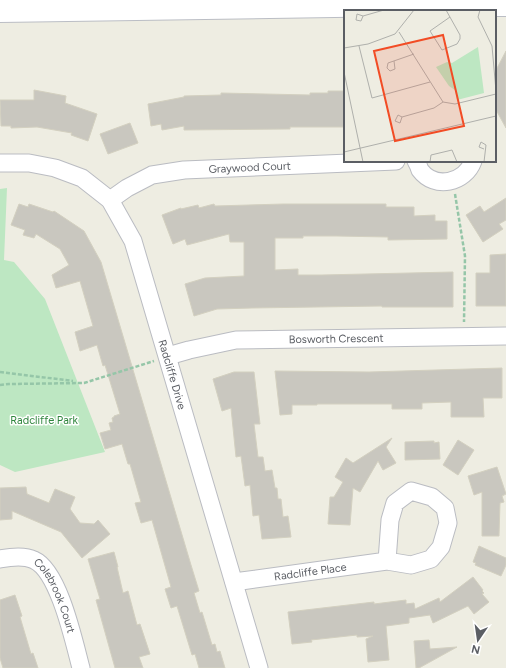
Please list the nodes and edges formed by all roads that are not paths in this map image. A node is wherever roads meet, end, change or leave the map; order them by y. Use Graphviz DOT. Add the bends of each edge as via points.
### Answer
graph roads {
  1 [pos="506,5"];
  2 [pos="0,11"];
  3 [pos="372,162"];
  4 [pos="416,162"];
  5 [pos="473,162"];
  6 [pos="0,163"];
  7 [pos="110,200"];
  8 [pos="506,336"];
  9 [pos="168,356"];
  10 [pos="0,559"];
  11 [pos="387,561"];
  12 [pos="234,582"];
  13 [pos="81,668"];
  14 [pos="260,668"];
  1 -- 2 [label="street"];
  3 -- 7 [label="street, Graywood Court" via="184,170 152,175"];
  4 -- 5 [label="street" via="420,170 428,177 443,182 464,175"];
  6 -- 7 [label="street, Radcliffe Drive" via="29,163 55,168 82,178"];
  7 -- 9 [label="street, Radcliffe Drive" via="133,241"];
  8 -- 9 [label="street, Bosworth Crescent" via="236,340"];
  9 -- 12 [label="street, Radcliffe Drive"];
  10 -- 13 [label="street, Colebrook Court" via="25,557 35,560 53,581 61,598"];
  11 -- 11 [label="street, Radcliffe Place" via="411,565 431,559 441,546 448,523 445,508 432,497 411,491 395,503 390,520"];
  11 -- 12 [label="street, Radcliffe Place"];
  12 -- 14 [label="street, Radcliffe Drive"];
}
